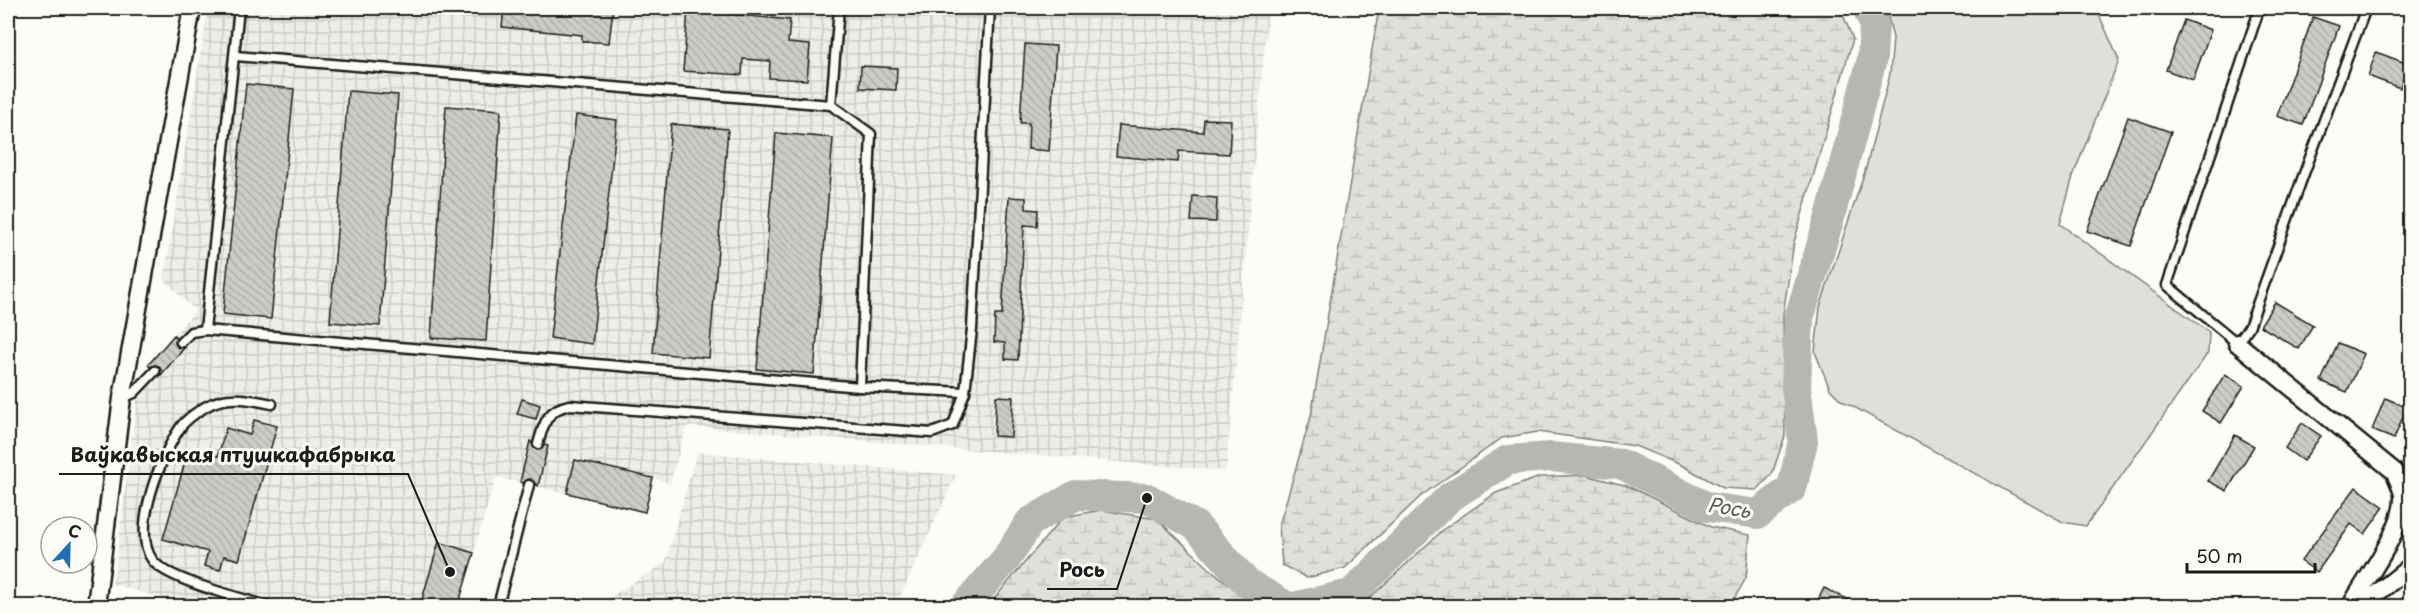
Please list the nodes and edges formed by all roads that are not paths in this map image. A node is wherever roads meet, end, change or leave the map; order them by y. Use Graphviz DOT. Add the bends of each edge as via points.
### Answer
graph roads {
  1 [pos="192,8"];
  2 [pos="239,8"];
  3 [pos="839,8"];
  4 [pos="990,8"];
  5 [pos="2262,8"];
  6 [pos="2366,8"];
  7 [pos="235,56"];
  8 [pos="831,105"];
  9 [pos="205,330"];
  10 [pos="181,342"];
  11 [pos="2237,343"];
  12 [pos="155,371"];
  13 [pos="860,387"];
  14 [pos="965,392"];
  15 [pos="122,398"];
  16 [pos="272,404"];
  17 [pos="538,444"];
  18 [pos="529,484"];
  19 [pos="2410,567"];
  20 [pos="96,606"];
  21 [pos="267,606"];
  22 [pos="498,606"];
  23 [pos="2353,606"];
  24 [pos="2361,606"];
  1 -- 15 [label="street"];
  2 -- 7 [label="lane"];
  3 -- 8 [label="lane"];
  4 -- 14 [label="lane"];
  5 -- 11 [label="lane" via="2167,285"];
  6 -- 11 [label="lane" via="2249,327"];
  7 -- 8 [label="lane"];
  7 -- 9 [label="lane"];
  8 -- 13 [label="lane" via="872,134"];
  9 -- 10 [label="lane" via="190,332"];
  9 -- 13 [label="lane"];
  11 -- 23 [label="street" via="2395,472 2403,494 2401,510 2394,532"];
  12 -- 15 [label="lane" via="134,393"];
  13 -- 14 [label="lane"];
  14 -- 17 [label="lane" via="953,425 932,433 570,405 558,407 546,418"];
  15 -- 20 [label="street"];
  16 -- 21 [label="lane" via="230,399 206,406 181,426 155,480 144,522 144,542 154,562 179,578"];
  18 -- 22 [label="lane"];
  19 -- 24 [label="street"];
}
